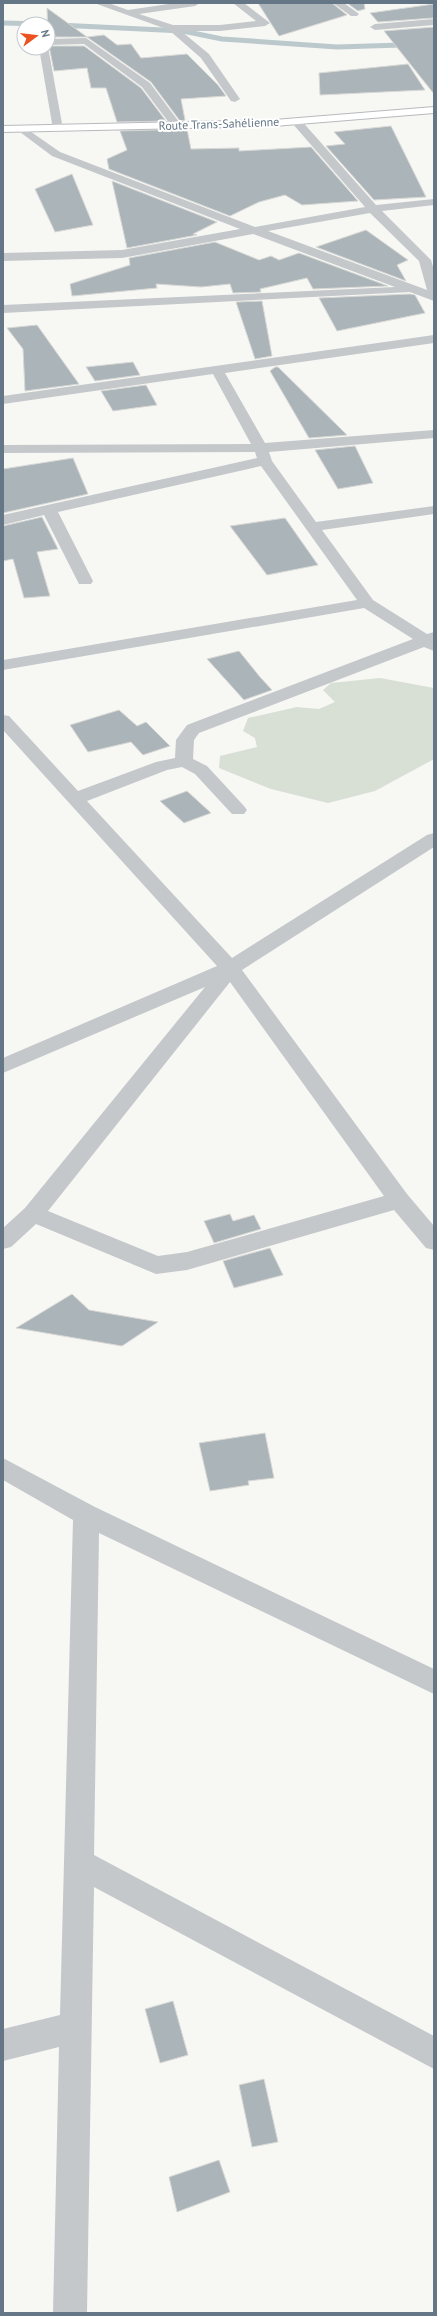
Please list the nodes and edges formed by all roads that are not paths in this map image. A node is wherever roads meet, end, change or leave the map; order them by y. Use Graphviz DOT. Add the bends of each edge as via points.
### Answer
graph roads {
  1 [pos="99,3"];
  2 [pos="195,3"];
  3 [pos="238,3"];
  4 [pos="338,3"];
  5 [pos="125,12"];
  6 [pos="354,14"];
  7 [pos="434,22"];
  8 [pos="375,27"];
  9 [pos="172,28"];
  10 [pos="56,42"];
  11 [pos="45,56"];
  12 [pos="235,99"];
  13 [pos="434,110"];
  14 [pos="296,121"];
  15 [pos="177,126"];
  16 [pos="3,129"];
  17 [pos="58,129"];
  18 [pos="24,130"];
  19 [pos="434,202"];
  20 [pos="374,209"];
  21 [pos="255,230"];
  22 [pos="3,257"];
  23 [pos="414,289"];
  24 [pos="434,292"];
  25 [pos="434,296"];
  26 [pos="3,309"];
  27 [pos="434,339"];
  28 [pos="217,370"];
  29 [pos="3,400"];
  30 [pos="434,434"];
  31 [pos="3,449"];
  32 [pos="263,454"];
  33 [pos="49,510"];
  34 [pos="434,510"];
  35 [pos="3,520"];
  36 [pos="312,526"];
  37 [pos="85,581"];
  38 [pos="367,603"];
  39 [pos="431,641"];
  40 [pos="3,665"];
  41 [pos="3,720"];
  42 [pos="184,761"];
  43 [pos="76,799"];
  44 [pos="238,810"];
  45 [pos="434,839"];
  46 [pos="230,968"];
  47 [pos="3,1066"];
  48 [pos="399,1200"];
  49 [pos="33,1214"];
  50 [pos="3,1241"];
  51 [pos="434,1242"];
  52 [pos="3,1468"];
  53 [pos="86,1515"];
  54 [pos="434,1682"];
  55 [pos="79,1863"];
  56 [pos="76,2027"];
  57 [pos="3,2045"];
  58 [pos="434,2053"];
  59 [pos="70,2313"];
  1 -- 5 [label="street"];
  2 -- 5 [label="street"];
  3 -- 9 [label="street" via="265,23 220,28"];
  4 -- 6 [label="street"];
  5 -- 9 [label="street"];
  7 -- 8 [label="street"];
  9 -- 12 [label="street" via="205,56"];
  10 -- 15 [label="street" via="86,41 146,85"];
  11 -- 17 [label="street"];
  13 -- 14 [label="highway, Route Trans-Sahélienne"];
  14 -- 15 [label="highway, Route Trans-Sahélienne"];
  14 -- 20 [label="street"];
  15 -- 17 [label="highway, Route Trans-Sahélienne"];
  16 -- 18 [label="highway, Route Trans-Sahélienne"];
  17 -- 18 [label="highway, Route Trans-Sahélienne"];
  18 -- 21 [label="street" via="56,154"];
  19 -- 20 [label="street"];
  20 -- 21 [label="street"];
  20 -- 24 [label="street" via="425,260"];
  21 -- 22 [label="street" via="122,254"];
  21 -- 23 [label="street"];
  23 -- 25 [label="street"];
  23 -- 26 [label="street"];
  27 -- 28 [label="street"];
  28 -- 29 [label="street"];
  28 -- 32 [label="street"];
  30 -- 32 [label="street"];
  31 -- 32 [label="street"];
  32 -- 33 [label="street"];
  32 -- 36 [label="street"];
  33 -- 35 [label="street"];
  33 -- 37 [label="street"];
  34 -- 36 [label="street"];
  36 -- 38 [label="street"];
  38 -- 39 [label="street"];
  38 -- 40 [label="street"];
  39 -- 42 [label="street" via="193,729 185,740"];
  41 -- 43 [label="street"];
  42 -- 43 [label="street" via="162,766"];
  42 -- 44 [label="street" via="201,770"];
  43 -- 46 [label="street"];
  45 -- 46 [label="street"];
  46 -- 47 [label="street"];
  46 -- 48 [label="street"];
  46 -- 49 [label="street"];
  48 -- 49 [label="street" via="187,1261 156,1265"];
  48 -- 51 [label="street"];
  49 -- 50 [label="street"];
  52 -- 53 [label="street"];
  53 -- 54 [label="street"];
  53 -- 55 [label="street"];
  55 -- 56 [label="street"];
  55 -- 58 [label="street"];
  56 -- 57 [label="street"];
  56 -- 59 [label="street"];
}
